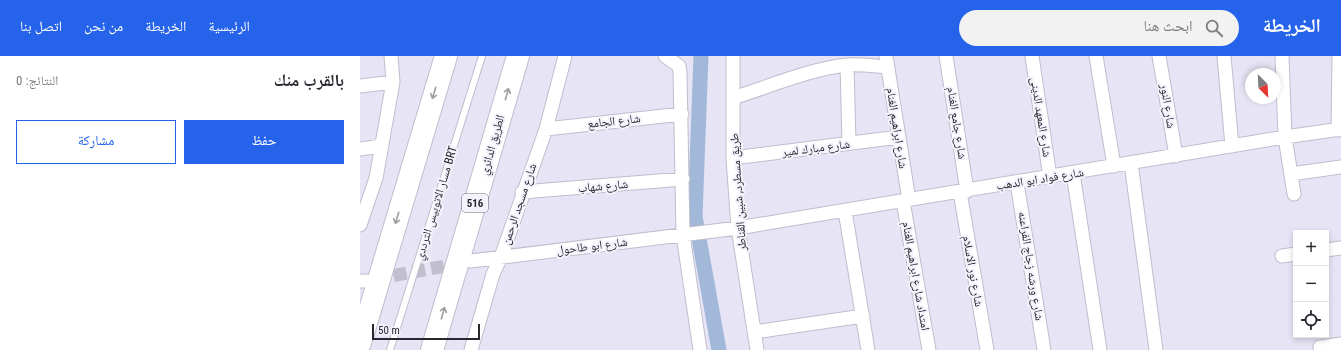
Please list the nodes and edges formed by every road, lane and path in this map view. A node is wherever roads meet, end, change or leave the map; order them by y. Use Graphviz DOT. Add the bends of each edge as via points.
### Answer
graph roads {
  1 [pos="391,56"];
  2 [pos="446,56"];
  3 [pos="482,56"];
  4 [pos="518,56"];
  5 [pos="565,56"];
  6 [pos="733,56"];
  7 [pos="946,56"];
  8 [pos="1032,56"];
  9 [pos="1096,56"];
  10 [pos="1159,56"];
  11 [pos="1224,56"];
  12 [pos="1282,56"];
  13 [pos="1339,56"];
  14 [pos="670,60"];
  15 [pos="887,62"];
  16 [pos="847,65"];
  17 [pos="393,82"];
  18 [pos="360,86"];
  19 [pos="733,98"];
  20 [pos="682,114"];
  21 [pos="546,129"];
  22 [pos="1339,130"];
  23 [pos="899,137"];
  24 [pos="1285,137"];
  25 [pos="849,143"];
  26 [pos="381,146"];
  27 [pos="1232,146"];
  28 [pos="360,149"];
  29 [pos="1176,156"];
  30 [pos="733,158"];
  31 [pos="1131,163"];
  32 [pos="1114,166"];
  33 [pos="1341,167"];
  34 [pos="1073,173"];
  35 [pos="1291,174"];
  36 [pos="1050,177"];
  37 [pos="683,179"];
  38 [pos="1017,183"];
  39 [pos="964,191"];
  40 [pos="522,192"];
  41 [pos="1294,194"];
  42 [pos="906,201"];
  43 [pos="845,211"];
  44 [pos="360,223"];
  45 [pos="738,228"];
  46 [pos="684,235"];
  47 [pos="1341,248"];
  48 [pos="1329,250"];
  49 [pos="1293,254"];
  50 [pos="1282,256"];
  51 [pos="501,257"];
  52 [pos="471,261"];
  53 [pos="863,316"];
  54 [pos="754,332"];
  55 [pos="360,343"];
  56 [pos="1341,344"];
  57 [pos="1320,347"];
  58 [pos="390,350"];
  59 [pos="432,350"];
  60 [pos="470,350"];
  61 [pos="700,350"];
  62 [pos="757,350"];
  63 [pos="868,350"];
  64 [pos="929,350"];
  65 [pos="987,350"];
  66 [pos="1044,350"];
  67 [pos="1100,350"];
  68 [pos="1156,350"];
  1 -- 17 [label="street"];
  2 -- 55 [label="highway, one-way"];
  3 -- 58 [label="lane, مسار الاتوبيس الترددي BRT"];
  59 -- 4 [label="highway, الطريق الدائري / 516, one-way"];
  5 -- 21 [label="street, شارع مسجد الرحمن"];
  6 -- 19 [label="street, طريق مسطرد, شبين القناطر"];
  7 -- 39 [label="street, شارع جامع الغنام"];
  8 -- 36 [label="street, شارع المعهد الدينى"];
  9 -- 32 [label="street"];
  10 -- 29 [label="street, شارع النور"];
  11 -- 27 [label="street"];
  12 -- 24 [label="street"];
  13 -- 22 [label="street"];
  14 -- 20 [label="street" via="679,66"];
  15 -- 16 [label="street"];
  15 -- 23 [label="street, شارع ابراهيم الغنام"];
  16 -- 19 [label="street" via="823,69"];
  16 -- 25 [label="street"];
  17 -- 18 [label="street"];
  17 -- 26 [label="street"];
  19 -- 30 [label="street, طريق مسطرد, شبين القناطر"];
  20 -- 21 [label="street, شارع الجامع"];
  20 -- 37 [label="street"];
  21 -- 40 [label="street, شارع مسجد الرحمن"];
  22 -- 24 [label="street, شارع فواد ابو الدهب"];
  23 -- 25 [label="street, شارع مبارك لمير"];
  23 -- 42 [label="street, شارع ابراهيم الغنام"];
  24 -- 27 [label="street, شارع فواد ابو الدهب"];
  24 -- 35 [label="street"];
  25 -- 30 [label="street, شارع مبارك لمير"];
  26 -- 28 [label="street"];
  26 -- 44 [label="street" via="376,178"];
  27 -- 29 [label="street, شارع فواد ابو الدهب"];
  29 -- 31 [label="street, شارع فواد ابو الدهب"];
  30 -- 45 [label="street, طريق مسطرد, شبين القناطر"];
  31 -- 32 [label="street, شارع فواد ابو الدهب"];
  31 -- 68 [label="street"];
  32 -- 34 [label="street, شارع فواد ابو الدهب"];
  33 -- 35 [label="street"];
  34 -- 36 [label="street, شارع فواد ابو الدهب"];
  34 -- 67 [label="street"];
  35 -- 41 [label="street"];
  36 -- 38 [label="street, شارع فواد ابو الدهب"];
  37 -- 40 [label="street, شارع شهاب"];
  37 -- 46 [label="street"];
  38 -- 39 [label="street, شارع فواد ابو الدهب"];
  38 -- 66 [label="street, شارع ورشه زجاج الفراعنه"];
  39 -- 42 [label="street, شارع فواد ابو الدهب"];
  39 -- 65 [label="street, شارع نور الاسلام"];
  40 -- 51 [label="street, شارع مسجد الرحمن"];
  42 -- 43 [label="street, شارع فواد ابو الدهب"];
  42 -- 64 [label="street, امتداد شارع ابراهيم الغنام"];
  43 -- 45 [label="street, شارع فواد ابو الدهب"];
  43 -- 53 [label="street"];
  45 -- 46 [label="street, شارع ابو طاحول"];
  45 -- 54 [label="street, طريق مسطرد, شبين القناطر"];
  46 -- 51 [label="street, شارع ابو طاحول"];
  46 -- 61 [label="street"];
  47 -- 48 [label="street"];
  49 -- 50 [label="street"];
  51 -- 52 [label="street, شارع ابو طاحول"];
  51 -- 60 [label="street, شارع مسجد الرحمن" via="493,274"];
  53 -- 54 [label="street"];
  53 -- 63 [label="street"];
  54 -- 62 [label="street, طريق مسطرد, شبين القناطر"];
  56 -- 57 [label="street"];
}
